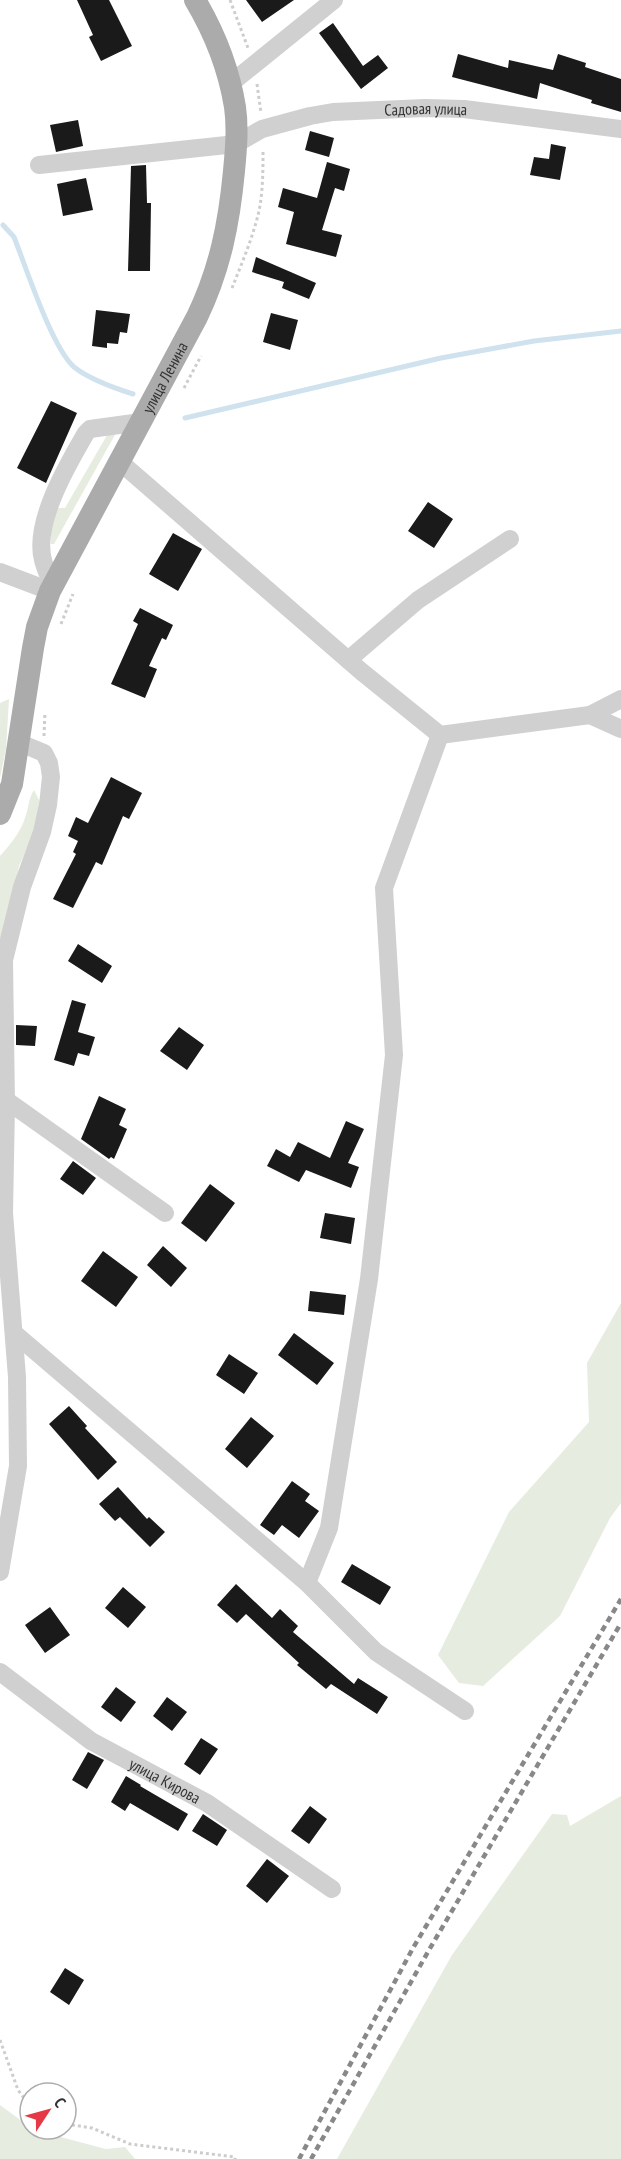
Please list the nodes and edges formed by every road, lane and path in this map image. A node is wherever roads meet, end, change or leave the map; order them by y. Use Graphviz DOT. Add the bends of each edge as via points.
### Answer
graph roads {
  1 [pos="195,0"];
  2 [pos="334,0"];
  3 [pos="230,84"];
  4 [pos="621,129"];
  5 [pos="236,144"];
  6 [pos="39,165"];
  7 [pos="141,422"];
  8 [pos="120,462"];
  9 [pos="510,539"];
  10 [pos="0,572"];
  11 [pos="52,589"];
  12 [pos="348,660"];
  13 [pos="621,699"];
  14 [pos="590,716"];
  15 [pos="621,729"];
  16 [pos="440,735"];
  17 [pos="20,743"];
  18 [pos="0,814"];
  19 [pos="6,1100"];
  20 [pos="165,1213"];
  21 [pos="14,1333"];
  22 [pos="0,1572"];
  23 [pos="307,1583"];
  24 [pos="0,1672"];
  25 [pos="465,1712"];
  26 [pos="332,1889"];
  27 [pos="0,2040"];
  28 [pos="18,2090"];
  29 [pos="78,2126"];
  30 [pos="235,2158"];
  1 -- 3 [label="main road, улица Ленина" via="214,36"];
  2 -- 3 [label="street"];
  3 -- 5 [label="main road, улица Ленина" via="236,110"];
  4 -- 5 [label="street, Садовая улица" via="425,108 310,116 262,129"];
  5 -- 6 [label="street"];
  5 -- 7 [label="main road, улица Ленина" via="230,213 212,286"];
  7 -- 8 [label="main road, улица Ленина"];
  7 -- 11 [label="street" via="88,430 60,478 41,547"];
  8 -- 11 [label="main road, улица Ленина"];
  8 -- 12 [label="street"];
  9 -- 12 [label="street" via="418,600"];
  10 -- 11 [label="street"];
  11 -- 17 [label="main road, улица Ленина" via="37,627"];
  12 -- 16 [label="street"];
  13 -- 14 [label="street"];
  14 -- 15 [label="street"];
  14 -- 16 [label="street"];
  16 -- 23 [label="street" via="384,888 394,1055 369,1279 328,1528"];
  17 -- 18 [label="main road, улица Ленина" via="12,784"];
  17 -- 19 [label="street" via="44,753 51,777 42,832 18,898 4,960"];
  19 -- 20 [label="street"];
  19 -- 21 [label="street" via="4,1212"];
  21 -- 22 [label="street" via="18,1466"];
  21 -- 23 [label="street"];
  23 -- 25 [label="street" via="376,1652"];
  24 -- 26 [label="street, улица Кирова" via="91,1741 207,1803"];
  27 -- 28 [label="path"];
  29 -- 30 [label="path" via="130,2144"];
}
